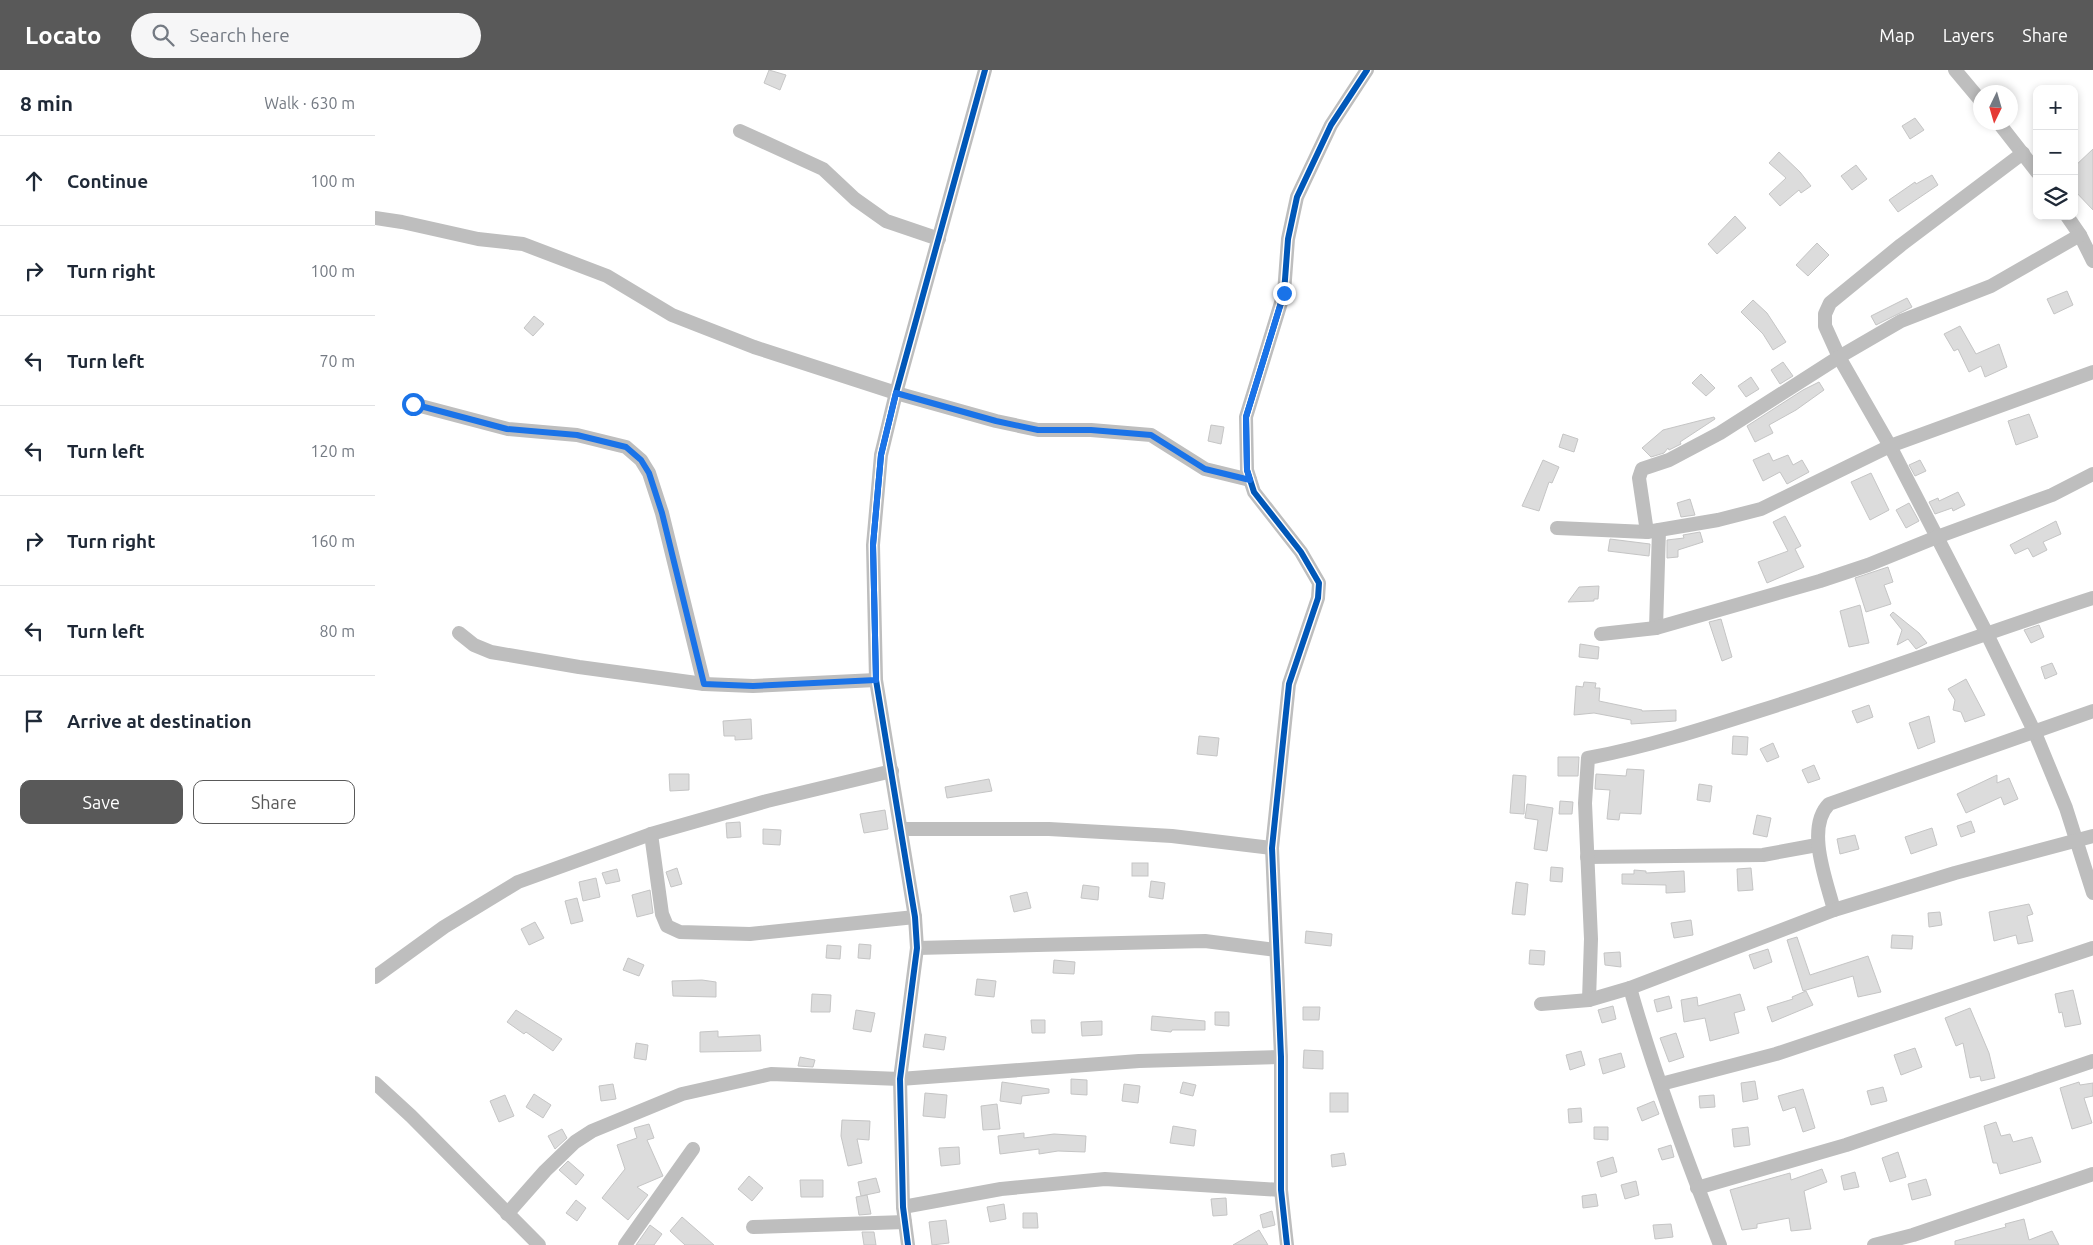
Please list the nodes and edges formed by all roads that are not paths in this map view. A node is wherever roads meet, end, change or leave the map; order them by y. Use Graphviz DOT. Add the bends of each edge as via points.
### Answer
graph roads {
  1 [pos="1367,70"];
  2 [pos="1955,70"];
  3 [pos="982,71"];
  4 [pos="1973,91"];
  5 [pos="2004,130"];
  6 [pos="740,131"];
  7 [pos="2023,153"];
  8 [pos="2033,167"];
  9 [pos="375,218"];
  10 [pos="2070,220"];
  11 [pos="2081,236"];
  12 [pos="939,238"];
  13 [pos="2093,261"];
  14 [pos="1839,358"];
  15 [pos="2093,372"];
  16 [pos="896,393"];
  17 [pos="413,404"];
  18 [pos="1890,446"];
  19 [pos="2093,474"];
  20 [pos="1250,480"];
  21 [pos="1557,528"];
  22 [pos="1653,531"];
  23 [pos="1937,537"];
  24 [pos="2093,598"];
  25 [pos="1656,628"];
  26 [pos="1986,632"];
  27 [pos="459,633"];
  28 [pos="1601,634"];
  29 [pos="876,680"];
  30 [pos="704,684"];
  31 [pos="2093,711"];
  32 [pos="2035,732"];
  33 [pos="892,771"];
  34 [pos="901,830"];
  35 [pos="651,834"];
  36 [pos="2093,836"];
  37 [pos="2077,841"];
  38 [pos="1817,845"];
  39 [pos="1272,848"];
  40 [pos="1587,857"];
  41 [pos="2093,893"];
  42 [pos="1835,910"];
  43 [pos="915,917"];
  44 [pos="917,948"];
  45 [pos="2093,948"];
  46 [pos="1276,950"];
  47 [pos="375,977"];
  48 [pos="1630,988"];
  49 [pos="1589,1000"];
  50 [pos="1541,1004"];
  51 [pos="1281,1057"];
  52 [pos="2093,1061"];
  53 [pos="900,1079"];
  54 [pos="375,1083"];
  55 [pos="1661,1084"];
  56 [pos="693,1149"];
  57 [pos="2093,1174"];
  58 [pos="1697,1188"];
  59 [pos="1281,1190"];
  60 [pos="903,1207"];
  61 [pos="507,1214"];
  62 [pos="905,1222"];
  63 [pos="753,1227"];
  64 [pos="539,1245"];
  65 [pos="625,1245"];
  66 [pos="908,1245"];
  67 [pos="1287,1245"];
  68 [pos="1720,1245"];
  69 [pos="1874,1245"];
  1 -- 20 [label="street" via="1331,125 1297,198 1288,239 1284,293 1246,417"];
  2 -- 4 [label="street"];
  3 -- 12 [label="street"];
  5 -- 7 [label="street"];
  6 -- 12 [label="street" via="823,169 885,221"];
  7 -- 8 [label="street"];
  7 -- 14 [label="street" via="1830,303 1825,314 1825,326"];
  9 -- 16 [label="street" via="478,240 523,244 607,276 672,315 754,348"];
  10 -- 11 [label="street"];
  11 -- 13 [label="street"];
  11 -- 14 [label="street" via="1991,286 1901,321"];
  12 -- 16 [label="street"];
  14 -- 18 [label="street"];
  14 -- 22 [label="street" via="1720,433 1669,460 1642,469 1639,478"];
  15 -- 18 [label="street"];
  16 -- 20 [label="street" via="1038,430 1151,435 1205,469"];
  16 -- 29 [label="street" via="881,455 873,545"];
  17 -- 30 [label="street" via="507,429 577,435 626,447 641,460 649,473 662,513"];
  18 -- 22 [label="street" via="1761,509"];
  18 -- 23 [label="street"];
  19 -- 23 [label="street" via="2052,496"];
  20 -- 39 [label="street" via="1254,492 1301,552 1319,583 1318,598 1289,684"];
  21 -- 22 [label="street"];
  22 -- 25 [label="street"];
  23 -- 25 [label="street" via="1828,578"];
  23 -- 26 [label="street"];
  24 -- 26 [label="street"];
  25 -- 28 [label="street"];
  26 -- 32 [label="street"];
  26 -- 40 [label="street" via="1840,685 1720,723 1626,751 1588,758 1585,803"];
  27 -- 30 [label="street" via="474,645 491,652"];
  29 -- 30 [label="street" via="753,686"];
  29 -- 33 [label="street"];
  31 -- 32 [label="street"];
  32 -- 37 [label="street"];
  32 -- 38 [label="street" via="1829,804 1820,820"];
  33 -- 34 [label="street"];
  33 -- 35 [label="street" via="767,801"];
  34 -- 39 [label="street" via="1049,829 1172,836"];
  34 -- 43 [label="street"];
  35 -- 43 [label="street" via="662,914 667,926 680,932 750,934"];
  35 -- 47 [label="street" via="518,882 444,928"];
  36 -- 37 [label="street"];
  37 -- 41 [label="street"];
  37 -- 42 [label="street" via="1955,873"];
  38 -- 40 [label="street" via="1763,855"];
  38 -- 42 [label="street"];
  39 -- 46 [label="street"];
  40 -- 49 [label="street" via="1591,939"];
  42 -- 48 [label="street"];
  43 -- 44 [label="street"];
  44 -- 46 [label="street" via="1205,941"];
  44 -- 53 [label="street"];
  45 -- 55 [label="street" via="1776,1054"];
  46 -- 51 [label="street"];
  48 -- 49 [label="street"];
  48 -- 55 [label="street"];
  49 -- 50 [label="street"];
  51 -- 53 [label="street" via="1139,1061"];
  51 -- 59 [label="street"];
  52 -- 58 [label="street" via="1846,1146"];
  53 -- 60 [label="street"];
  53 -- 61 [label="street" via="771,1074 681,1094 592,1131 575,1142"];
  54 -- 61 [label="street"];
  55 -- 58 [label="street"];
  56 -- 65 [label="street"];
  57 -- 69 [label="street" via="1913,1235"];
  58 -- 68 [label="street"];
  59 -- 60 [label="street" via="1105,1179 1001,1189"];
  59 -- 67 [label="street"];
  60 -- 62 [label="street"];
  61 -- 64 [label="street"];
  62 -- 63 [label="street"];
  62 -- 66 [label="street"];
}
